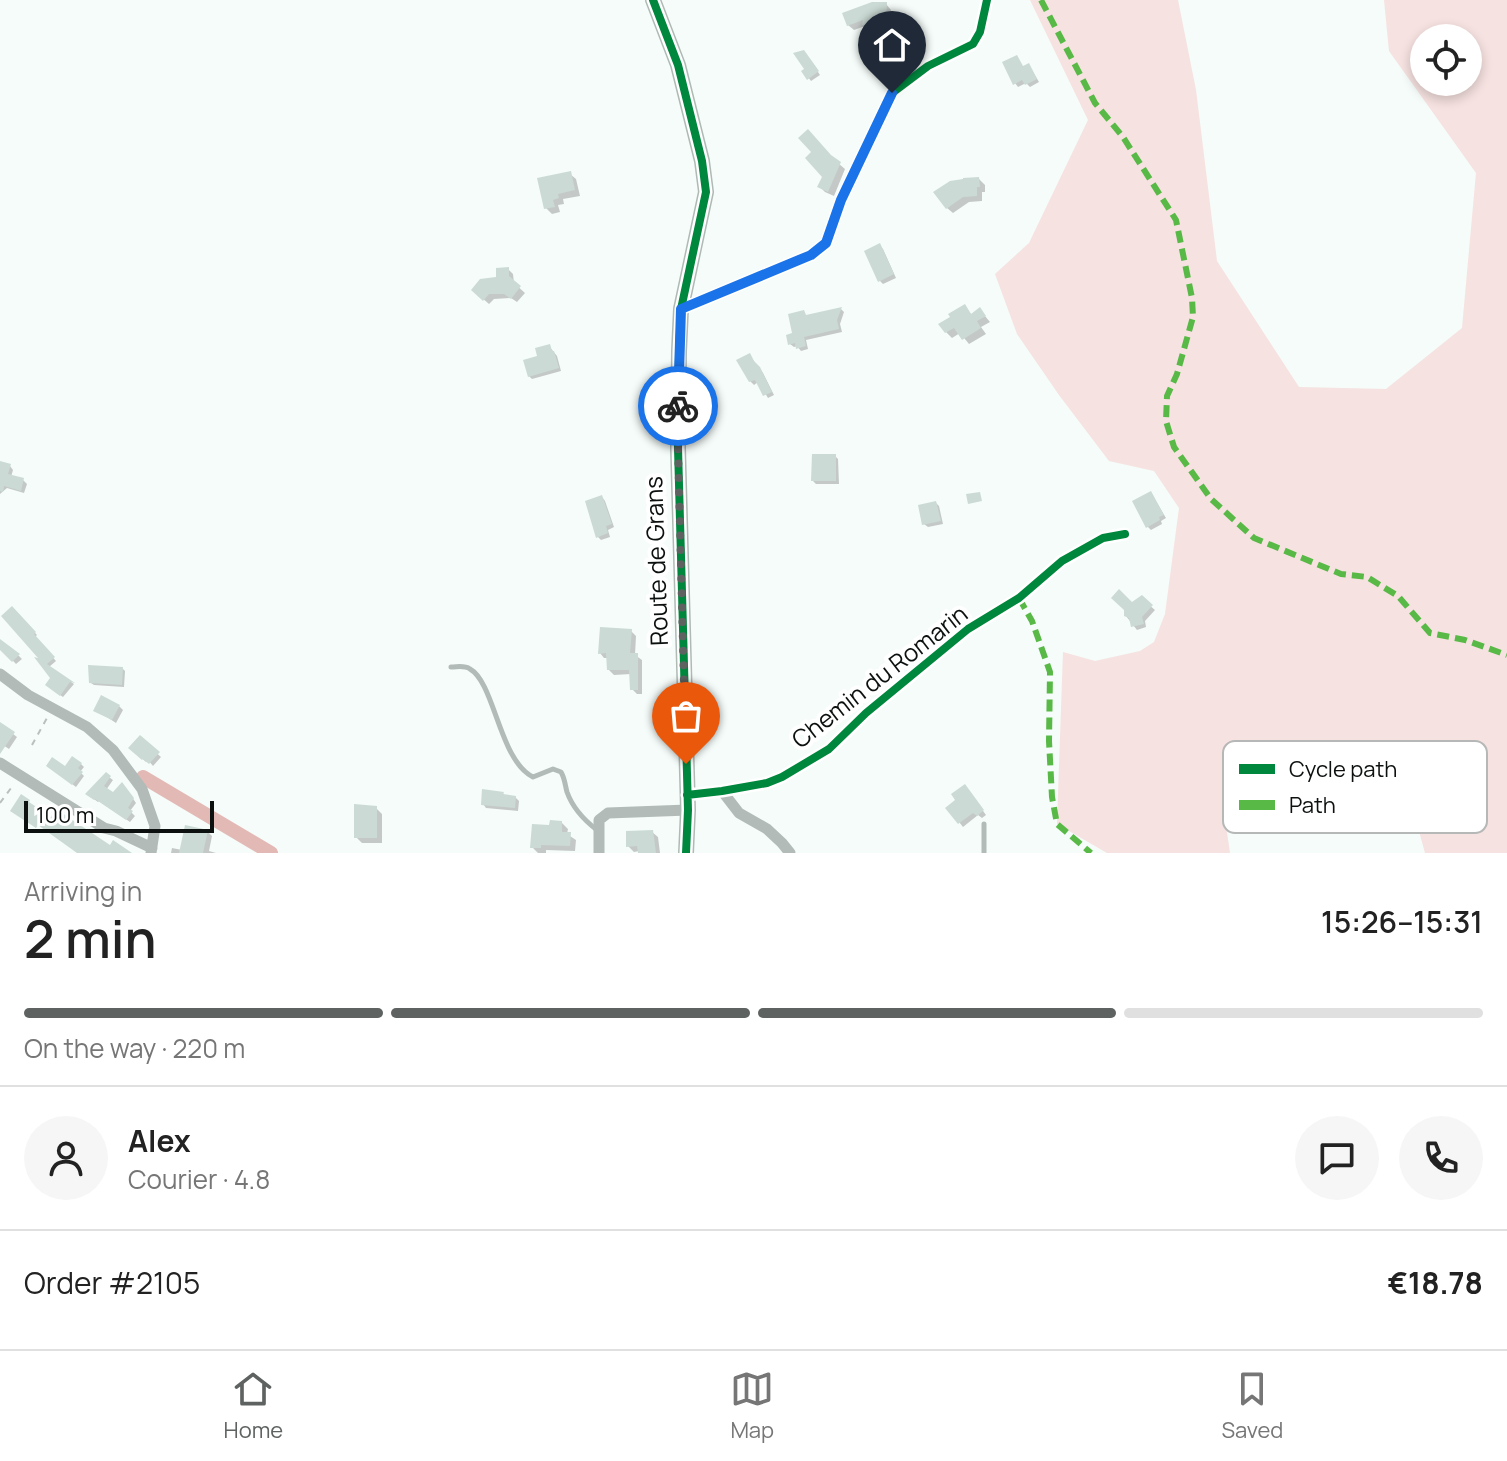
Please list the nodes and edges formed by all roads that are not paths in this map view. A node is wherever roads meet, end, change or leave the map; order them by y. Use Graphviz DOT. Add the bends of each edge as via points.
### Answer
graph roads {
  1 [pos="653,0"];
  2 [pos="987,0"];
  3 [pos="681,309"];
  4 [pos="1125,534"];
  5 [pos="451,667"];
  6 [pos="0,674"];
  7 [pos="0,763"];
  8 [pos="722,791"];
  9 [pos="688,803"];
  10 [pos="984,824"];
  11 [pos="599,832"];
  12 [pos="151,850"];
  13 [pos="599,853"];
  14 [pos="686,853"];
  15 [pos="790,853"];
  16 [pos="984,853"];
  1 -- 3 [label="street, Route de Grans" via="678,65 706,192"];
  2 -- 3 [label="street" via="973,44 928,66 892,93 826,243 811,255"];
  3 -- 9 [label="street, Route de Grans" via="678,448"];
  4 -- 8 [label="street, Chemin du Romarin" via="1103,538 1062,561 1019,598 968,629 829,749 767,783"];
  5 -- 11 [label="lane" via="468,668 481,681 523,770 533,777 553,769 561,772 576,809"];
  6 -- 12 [label="street" via="87,727 113,750 142,789 155,826"];
  7 -- 12 [label="street" via="104,828"];
  8 -- 9 [label="street, Chemin du Romarin"];
  8 -- 15 [label="street" via="739,813 767,829"];
  9 -- 11 [label="street, Chemin du Romarin" via="608,813 599,820"];
  9 -- 14 [label="street, Route de Grans"];
  10 -- 16 [label="lane"];
  11 -- 13 [label="street"];
}
